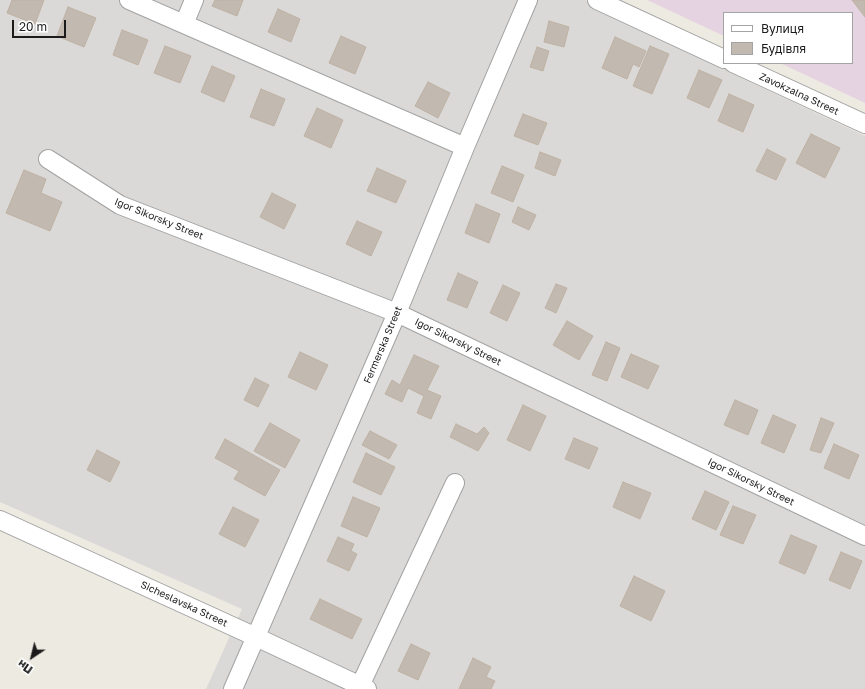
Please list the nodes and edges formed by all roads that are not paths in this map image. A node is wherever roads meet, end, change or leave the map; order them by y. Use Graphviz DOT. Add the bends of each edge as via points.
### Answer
graph roads {
  1 [pos="129,0"];
  2 [pos="194,0"];
  3 [pos="528,0"];
  4 [pos="597,0"];
  5 [pos="184,24"];
  6 [pos="723,59"];
  7 [pos="735,64"];
  8 [pos="865,124"];
  9 [pos="465,147"];
  10 [pos="48,159"];
  11 [pos="397,313"];
  12 [pos="455,483"];
  13 [pos="0,520"];
  14 [pos="865,536"];
  15 [pos="256,637"];
  16 [pos="364,688"];
  17 [pos="233,689"];
  1 -- 5 [label="street"];
  2 -- 5 [label="street"];
  3 -- 9 [label="street, Fermerska Street"];
  4 -- 6 [label="street"];
  5 -- 9 [label="street"];
  7 -- 8 [label="street, Zavokzalna Street"];
  9 -- 11 [label="street, Fermerska Street"];
  10 -- 11 [label="street, Igor Sikorsky Street" via="120,205"];
  11 -- 14 [label="street, Igor Sikorsky Street"];
  11 -- 15 [label="street, Fermerska Street"];
  12 -- 16 [label="street"];
  13 -- 15 [label="street, Sicheslavska Street"];
  15 -- 16 [label="street, Sicheslavska Street"];
  15 -- 17 [label="street, Fermerska Street"];
}
